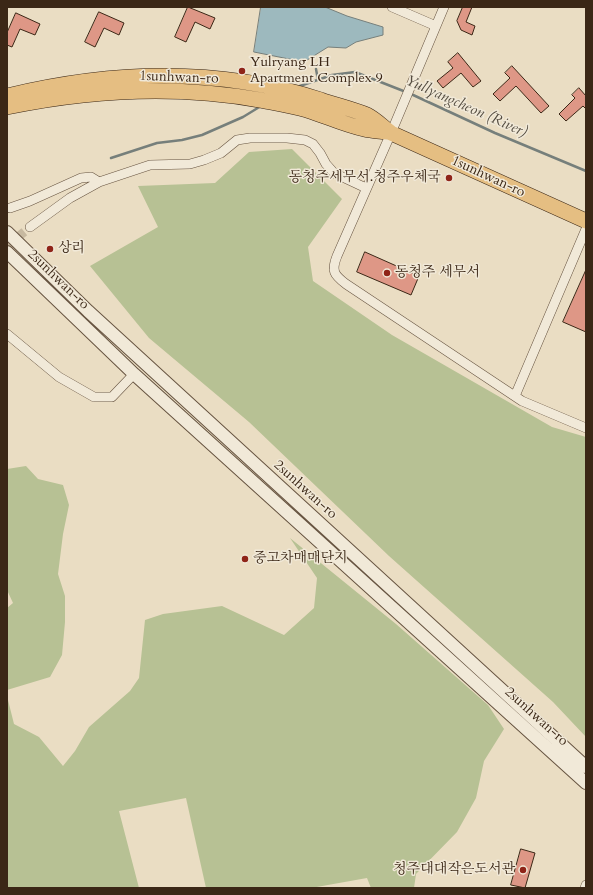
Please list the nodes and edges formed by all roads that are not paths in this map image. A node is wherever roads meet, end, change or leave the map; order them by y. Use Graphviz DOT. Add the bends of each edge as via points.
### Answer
graph roads {
  1 [pos="392,7"];
  2 [pos="444,7"];
  3 [pos="436,26"];
  4 [pos="7,90"];
  5 [pos="30,90"];
  6 [pos="7,96"];
  7 [pos="42,101"];
  8 [pos="7,107"];
  9 [pos="7,119"];
  10 [pos="391,132"];
  11 [pos="99,182"];
  12 [pos="366,188"];
  13 [pos="10,208"];
  14 [pos="586,221"];
  15 [pos="30,227"];
  16 [pos="586,229"];
  17 [pos="7,232"];
  18 [pos="7,252"];
  19 [pos="7,334"];
  20 [pos="134,374"];
  21 [pos="515,396"];
  22 [pos="586,428"];
  23 [pos="586,767"];
  24 [pos="586,783"];
  25 [pos="586,885"];
  26 [pos="585,888"];
  1 -- 3 [label="street"];
  2 -- 3 [label="street"];
  3 -- 10 [label="street"];
  4 -- 5 [label="main road"];
  5 -- 6 [label="main road, 1sunhwan-ro"];
  5 -- 10 [label="main road, 1sunhwan-ro" via="98,79 140,76 204,77 247,82 367,115"];
  7 -- 8 [label="main road, 1sunhwan-ro"];
  7 -- 9 [label="main road"];
  7 -- 10 [label="main road, 1sunhwan-ro" via="146,91 204,93 250,98 306,110 363,129"];
  10 -- 12 [label="street"];
  10 -- 14 [label="main road, 1sunhwan-ro"];
  11 -- 12 [label="street" via="150,165 190,164 204,160 221,153 237,140 287,138 305,140 312,144 334,173"];
  11 -- 13 [label="street" via="91,177 81,178"];
  11 -- 15 [label="street" via="70,198"];
  12 -- 21 [label="street" via="333,265 337,277"];
  16 -- 21 [label="street"];
  17 -- 23 [label="street, 2sunhwan-ro" via="88,311"];
  18 -- 20 [label="street, 2sunhwan-ro"];
  19 -- 20 [label="street" via="59,377 94,397 112,397"];
  20 -- 24 [label="street, 2sunhwan-ro"];
  21 -- 22 [label="street"];
  25 -- 26 [label="street"];
}
